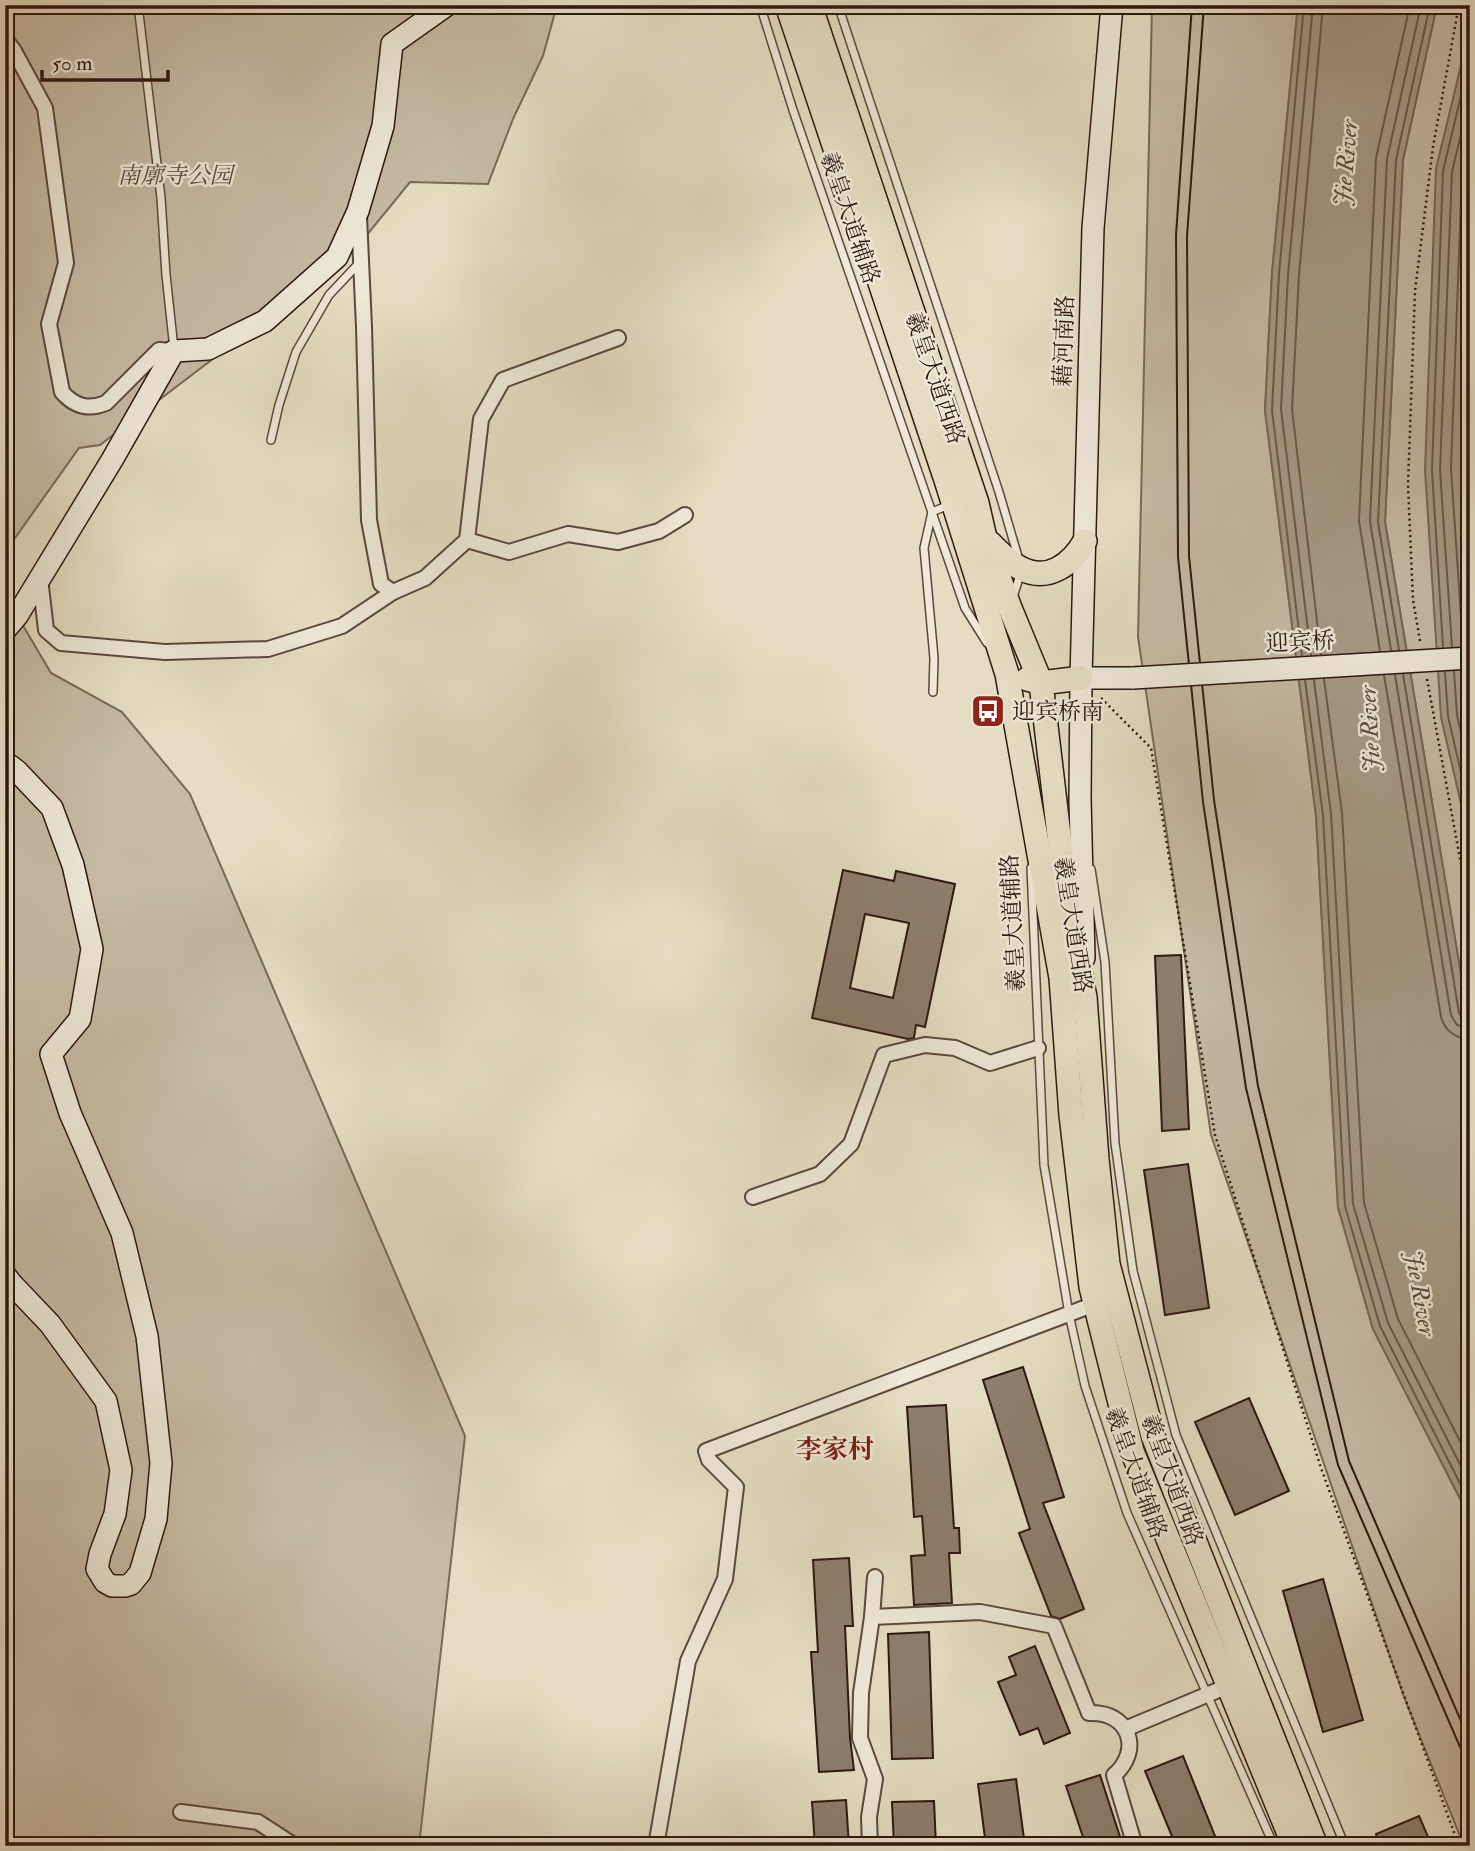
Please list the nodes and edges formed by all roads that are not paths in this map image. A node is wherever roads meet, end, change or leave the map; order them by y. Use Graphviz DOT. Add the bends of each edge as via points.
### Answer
graph roads {
  1 [pos="138,5"];
  2 [pos="447,5"];
  3 [pos="760,5"];
  4 [pos="787,5"];
  5 [pos="810,5"];
  6 [pos="838,5"];
  7 [pos="1112,5"];
  8 [pos="5,39"];
  9 [pos="358,211"];
  10 [pos="361,260"];
  11 [pos="618,338"];
  12 [pos="174,351"];
  13 [pos="271,440"];
  14 [pos="942,508"];
  15 [pos="685,515"];
  16 [pos="985,538"];
  17 [pos="467,540"];
  18 [pos="1085,541"];
  19 [pos="1022,570"];
  20 [pos="40,578"];
  21 [pos="393,593"];
  22 [pos="1010,608"];
  23 [pos="5,630"];
  24 [pos="1470,658"];
  25 [pos="1007,674"];
  26 [pos="1081,678"];
  27 [pos="1041,683"];
  28 [pos="933,692"];
  29 [pos="5,762"];
  30 [pos="1080,799"];
  31 [pos="1029,848"];
  32 [pos="1031,861"];
  33 [pos="1085,997"];
  34 [pos="1038,1048"];
  35 [pos="753,1198"];
  36 [pos="5,1275"];
  37 [pos="1095,1304"];
  38 [pos="1069,1314"];
  39 [pos="875,1577"];
  40 [pos="872,1617"];
  41 [pos="1218,1690"];
  42 [pos="1125,1729"];
  43 [pos="181,1812"];
  44 [pos="295,1846"];
  45 [pos="656,1846"];
  46 [pos="870,1846"];
  47 [pos="1135,1846"];
  48 [pos="1274,1846"];
  49 [pos="1294,1846"];
  50 [pos="1316,1846"];
  51 [pos="1345,1846"];
  1 -- 12 [label="lane"];
  2 -- 9 [label="street" via="392,44 383,126"];
  3 -- 14 [label="lane, 羲皇大道辅路" via="793,110"];
  4 -- 14 [label="main road, 羲皇大道西路"];
  5 -- 16 [label="main road, 羲皇大道西路"];
  6 -- 19 [label="lane"];
  7 -- 18 [label="street, 藉河南路" via="1093,228"];
  8 -- 12 [label="street" via="45,107 66,262 49,324 62,393 77,405 97,407 159,351"];
  9 -- 10 [label="street"];
  9 -- 12 [label="street" via="337,257 265,320 208,349"];
  10 -- 13 [label="lane" via="329,295 296,352"];
  10 -- 21 [label="street" via="369,520 381,584"];
  11 -- 17 [label="street" via="503,380 481,419"];
  12 -- 20 [label="street"];
  14 -- 25 [label="main road, 羲皇大道西路"];
  14 -- 28 [label="lane" via="924,548"];
  15 -- 17 [label="street" via="659,531 618,542 568,534 509,552"];
  16 -- 19 [label="main road"];
  16 -- 22 [label="main road, 羲皇大道西路"];
  17 -- 21 [label="street" via="425,578"];
  18 -- 19 [label="main road" via="1066,565 1052,572"];
  18 -- 26 [label="street, 藉河南路"];
  19 -- 22 [label="lane"];
  20 -- 21 [label="street" via="46,630 61,643 165,652 268,649 342,626"];
  20 -- 23 [label="street"];
  22 -- 27 [label="main road, 羲皇大道西路"];
  24 -- 26 [label="street, 迎宾桥, bridge"];
  25 -- 27 [label="main road"];
  25 -- 31 [label="lane, 羲皇大道辅路"];
  25 -- 37 [label="main road, 羲皇大道西路" via="1061,978 1071,1115"];
  26 -- 27 [label="main road"];
  26 -- 30 [label="street, 藉河南路"];
  27 -- 33 [label="main road, 羲皇大道西路" via="1068,912"];
  29 -- 36 [label="street" via="52,808 74,865 92,949 80,1019 51,1054 69,1114 122,1233 147,1336 161,1463 156,1519 140,1573 131,1584 112,1586 97,1569 115,1514 121,1470 106,1401 50,1324"];
  30 -- 33 [label="street, 藉河南路"];
  30 -- 51 [label="lane" via="1105,962 1115,1143 1133,1271 1176,1435"];
  32 -- 34 [label="lane, 羲皇大道辅路"];
  33 -- 50 [label="main road, 羲皇大道西路" via="1108,1264 1153,1436"];
  34 -- 35 [label="street" via="990,1063 955,1048 925,1045 884,1055 851,1144 820,1174"];
  34 -- 38 [label="lane, 羲皇大道辅路" via="1044,1165"];
  37 -- 38 [label="street"];
  37 -- 41 [label="main road, 羲皇大道西路" via="1132,1451"];
  38 -- 41 [label="lane, 羲皇大道辅路" via="1085,1386 1127,1513"];
  38 -- 45 [label="street" via="706,1451 736,1487 725,1579 688,1661"];
  39 -- 40 [label="street"];
  40 -- 42 [label="street" via="981,1612 1054,1626 1089,1713 1110,1715"];
  40 -- 46 [label="street" via="860,1738 875,1779"];
  41 -- 42 [label="street"];
  41 -- 48 [label="lane, 羲皇大道辅路"];
  41 -- 49 [label="main road, 羲皇大道西路"];
  42 -- 47 [label="street" via="1130,1749 1114,1775"];
  43 -- 44 [label="street" via="258,1822"];
}
